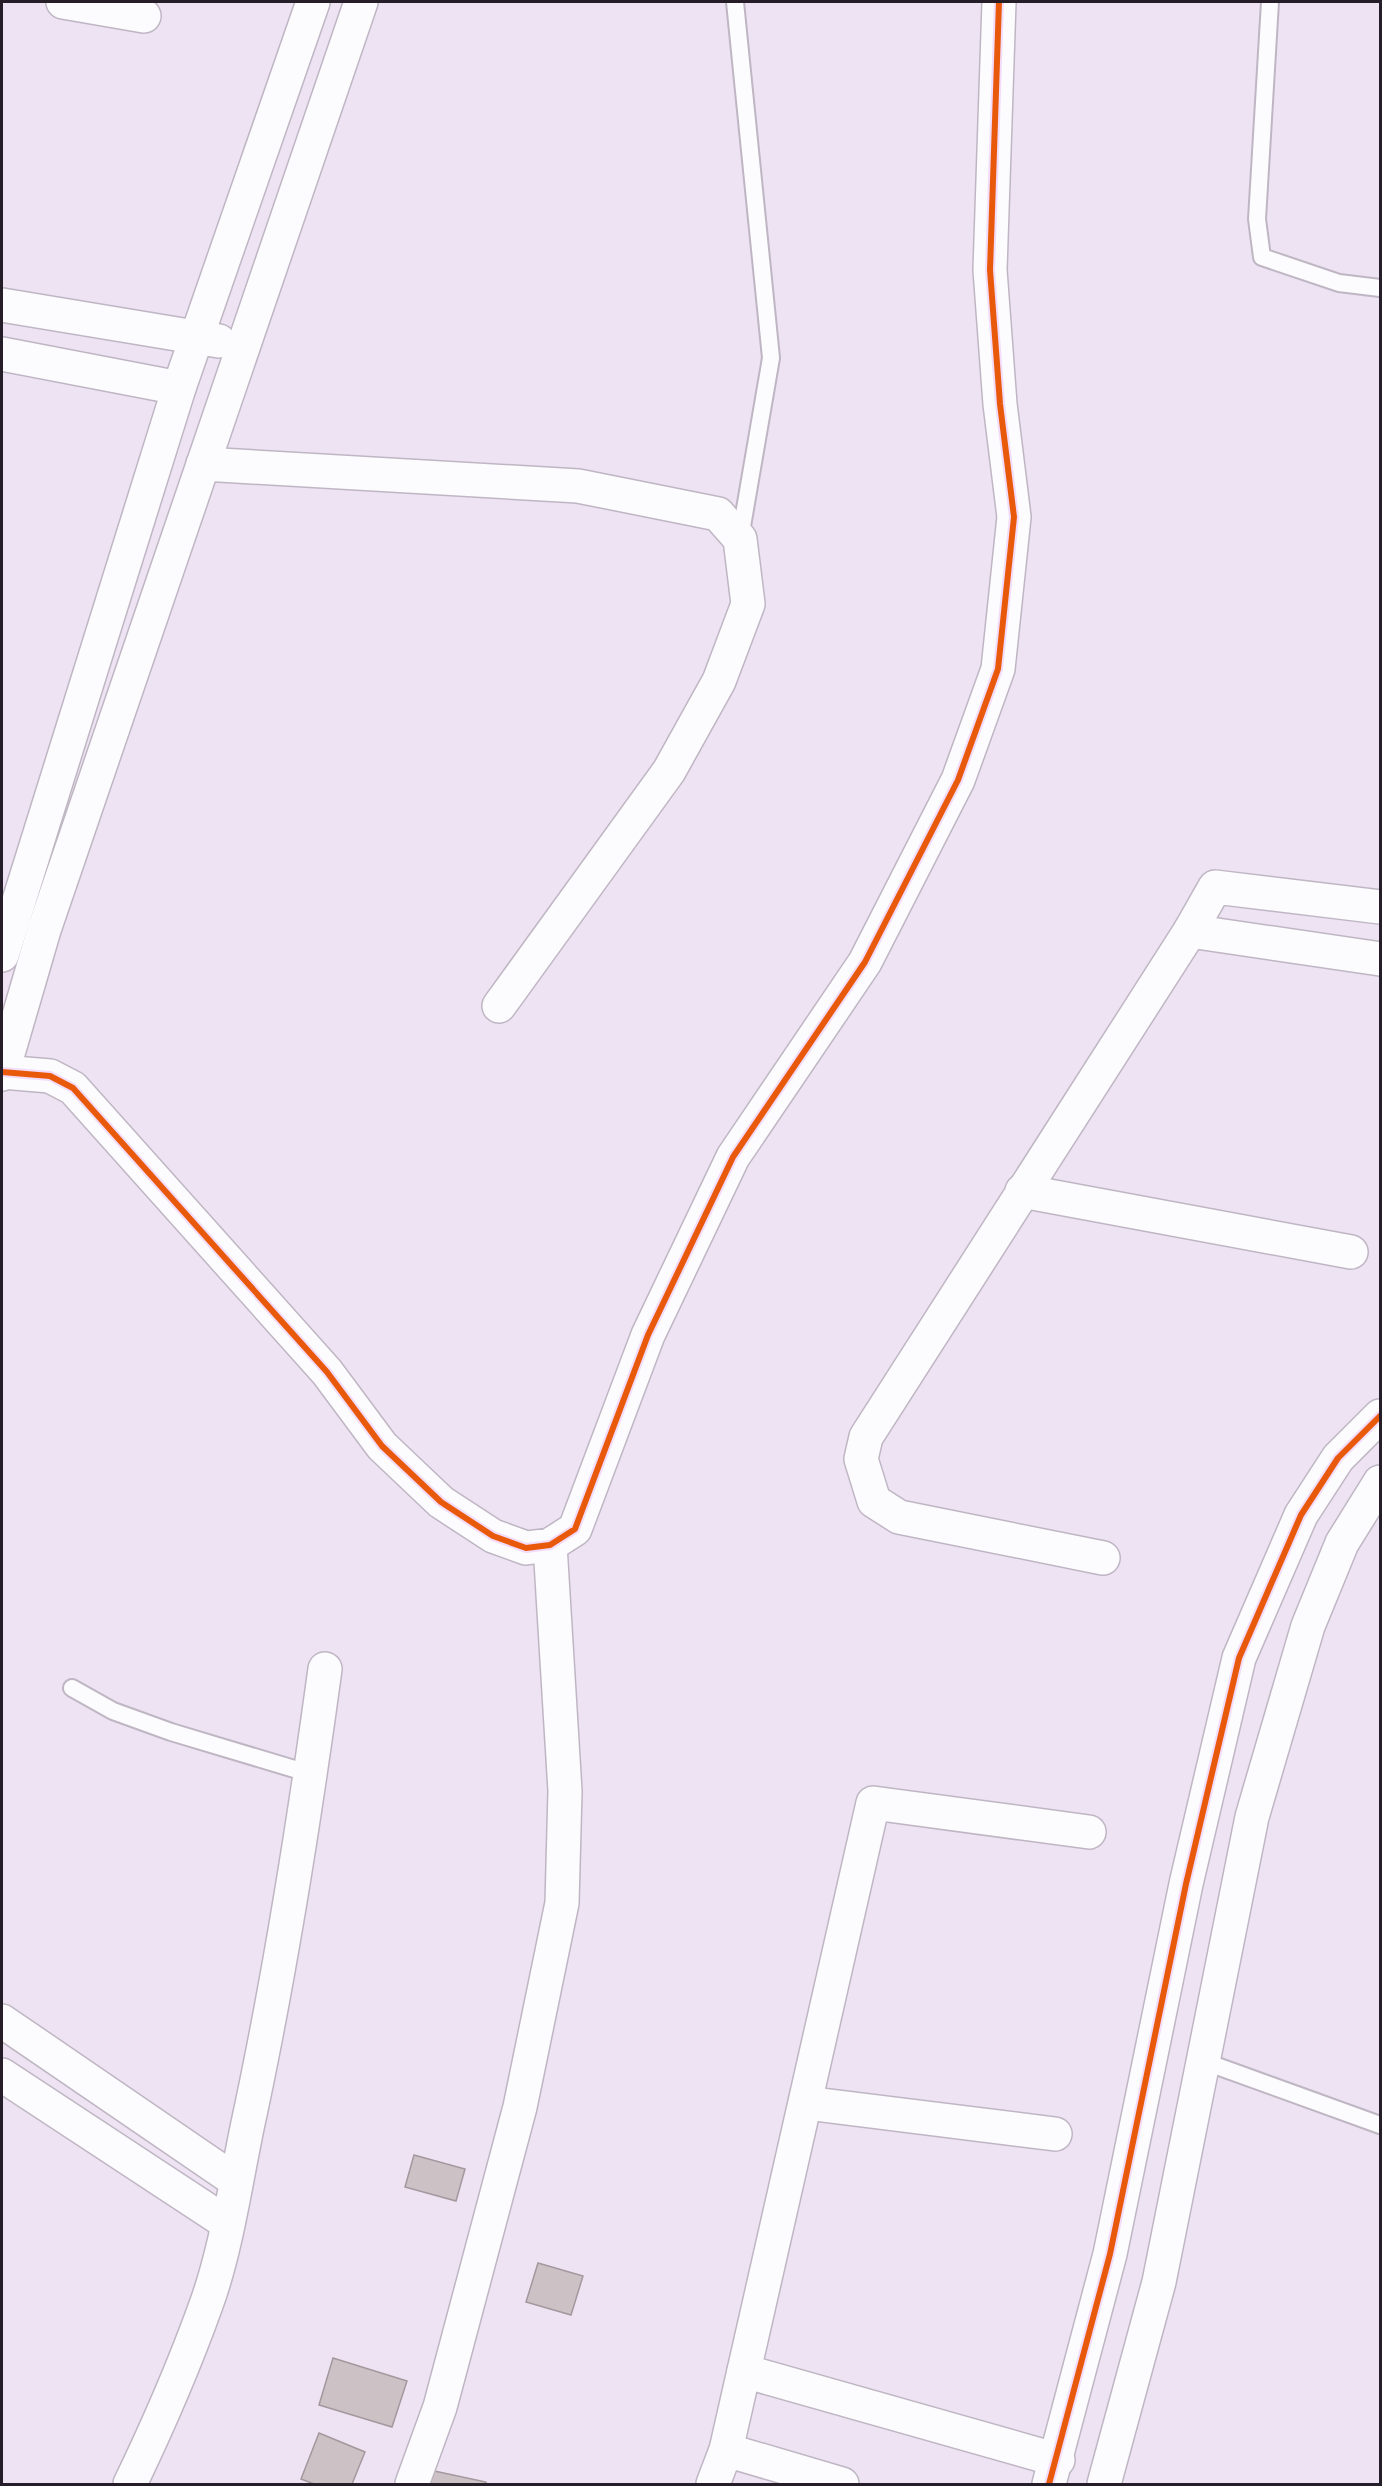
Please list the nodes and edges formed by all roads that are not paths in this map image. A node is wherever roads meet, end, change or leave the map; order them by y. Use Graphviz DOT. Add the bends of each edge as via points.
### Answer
graph roads {
  1 [pos="63,2"];
  2 [pos="313,2"];
  3 [pos="361,2"];
  4 [pos="735,2"];
  5 [pos="999,2"];
  6 [pos="1270,2"];
  7 [pos="144,16"];
  8 [pos="1380,288"];
  9 [pos="2,306"];
  10 [pos="199,337"];
  11 [pos="243,345"];
  12 [pos="2,354"];
  13 [pos="179,388"];
  14 [pos="203,464"];
  15 [pos="740,539"];
  16 [pos="1380,907"];
  17 [pos="1190,931"];
  18 [pos="2,955"];
  19 [pos="1380,959"];
  20 [pos="499,1006"];
  21 [pos="2,1073"];
  22 [pos="1022,1191"];
  23 [pos="1351,1251"];
  24 [pos="1380,1416"];
  25 [pos="1380,1482"];
  26 [pos="550,1545"];
  27 [pos="1102,1558"];
  28 [pos="325,1668"];
  29 [pos="72,1688"];
  30 [pos="311,1774"];
  31 [pos="1089,1832"];
  32 [pos="2,2021"];
  33 [pos="1203,2061"];
  34 [pos="2,2075"];
  35 [pos="806,2103"];
  36 [pos="1380,2125"];
  37 [pos="1055,2133"];
  38 [pos="236,2181"];
  39 [pos="227,2223"];
  40 [pos="744,2371"];
  41 [pos="726,2450"];
  42 [pos="1054,2472"];
  43 [pos="130,2484"];
  44 [pos="412,2484"];
  45 [pos="713,2484"];
  46 [pos="842,2484"];
  47 [pos="1104,2484"];
  1 -- 7 [label="street"];
  2 -- 10 [label="street"];
  3 -- 11 [label="street"];
  4 -- 15 [label="lane" via="771,358"];
  5 -- 26 [label="street" via="990,270 1000,404 1014,517 998,669 958,780 865,962 733,1157 648,1335 575,1529"];
  6 -- 8 [label="lane" via="1257,219 1262,257 1339,283"];
  9 -- 10 [label="street"];
  10 -- 11 [label="street"];
  10 -- 13 [label="street"];
  11 -- 14 [label="street"];
  12 -- 13 [label="street"];
  13 -- 18 [label="street"];
  14 -- 15 [label="street" via="578,486 718,514"];
  14 -- 21 [label="street" via="44,930"];
  15 -- 20 [label="street" via="748,604 719,681 669,771"];
  16 -- 17 [label="street" via="1215,887"];
  17 -- 19 [label="street"];
  17 -- 22 [label="street"];
  21 -- 26 [label="street" via="50,1076 73,1088 327,1372 382,1446 441,1502 493,1536 526,1548"];
  22 -- 23 [label="street"];
  22 -- 27 [label="street" via="866,1437 861,1459 874,1501 899,1517"];
  24 -- 42 [label="street" via="1338,1458 1301,1515 1239,1658 1186,1884 1110,2254"];
  25 -- 33 [label="street" via="1342,1543 1308,1626 1285,1701 1252,1817"];
  26 -- 44 [label="street" via="565,1791 562,1903 517,2119 440,2407"];
  28 -- 30 [label="street"];
  29 -- 30 [label="lane" via="113,1711 171,1732"];
  30 -- 38 [label="street" via="267,2030"];
  31 -- 35 [label="street" via="873,1803"];
  32 -- 38 [label="street"];
  33 -- 36 [label="lane"];
  33 -- 47 [label="street" via="1159,2282"];
  34 -- 39 [label="street"];
  35 -- 37 [label="street"];
  35 -- 40 [label="street"];
  38 -- 39 [label="street"];
  39 -- 43 [label="street" via="207,2303"];
  40 -- 41 [label="street"];
  40 -- 42 [label="street"];
  41 -- 45 [label="street"];
  41 -- 46 [label="street"];
}
